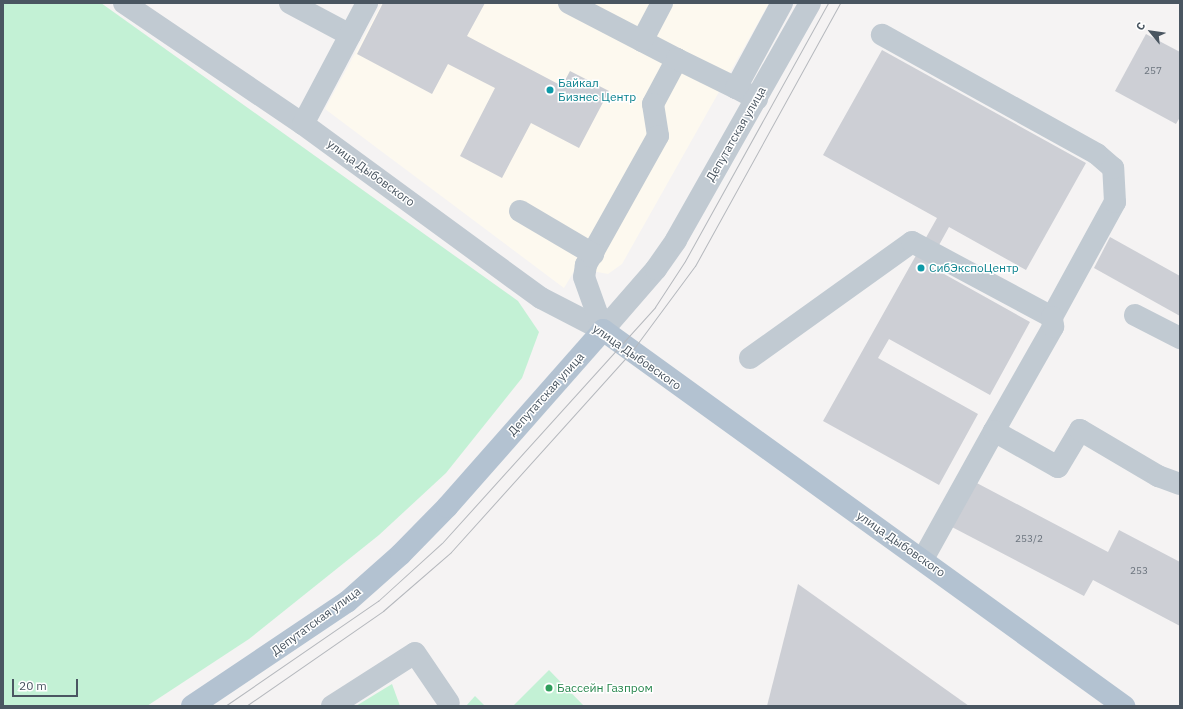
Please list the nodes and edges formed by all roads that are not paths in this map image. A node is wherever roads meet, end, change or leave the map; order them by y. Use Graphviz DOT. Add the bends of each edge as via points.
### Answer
graph roads {
  1 [pos="124,3"];
  2 [pos="290,3"];
  3 [pos="368,3"];
  4 [pos="568,3"];
  5 [pos="662,3"];
  6 [pos="782,3"];
  7 [pos="810,3"];
  8 [pos="350,35"];
  9 [pos="882,35"];
  10 [pos="642,41"];
  11 [pos="677,59"];
  12 [pos="736,88"];
  13 [pos="757,99"];
  14 [pos="303,124"];
  15 [pos="520,211"];
  16 [pos="593,254"];
  17 [pos="1135,315"];
  18 [pos="1052,317"];
  19 [pos="603,330"];
  20 [pos="1180,338"];
  21 [pos="750,358"];
  22 [pos="994,431"];
  23 [pos="1180,484"];
  24 [pos="923,559"];
  25 [pos="449,703"];
  26 [pos="192,706"];
  27 [pos="332,706"];
  28 [pos="1124,706"];
  1 -- 14 [label="street, улица Дыбовского"];
  2 -- 8 [label="street"];
  3 -- 8 [label="street"];
  4 -- 10 [label="street"];
  5 -- 10 [label="street"];
  6 -- 12 [label="street"];
  7 -- 13 [label="street, Депутатская улица"];
  8 -- 14 [label="street"];
  9 -- 18 [label="street" via="1098,154 1113,168 1116,202"];
  10 -- 11 [label="street"];
  11 -- 12 [label="street"];
  11 -- 16 [label="street" via="652,104 658,136"];
  12 -- 13 [label="street"];
  13 -- 19 [label="street, Депутатская улица" via="676,240 656,269"];
  14 -- 19 [label="street, улица Дыбовского" via="541,298"];
  15 -- 16 [label="street"];
  16 -- 19 [label="street" via="584,277"];
  17 -- 20 [label="street"];
  18 -- 21 [label="street" via="912,242"];
  18 -- 22 [label="street" via="1053,327"];
  19 -- 24 [label="main road, улица Дыбовского"];
  19 -- 26 [label="main road, Депутатская улица" via="447,507 401,554 347,602"];
  22 -- 23 [label="street" via="1058,467 1080,430 1158,476"];
  22 -- 24 [label="street"];
  24 -- 28 [label="main road, улица Дыбовского"];
  25 -- 27 [label="street" via="415,654"];
}
